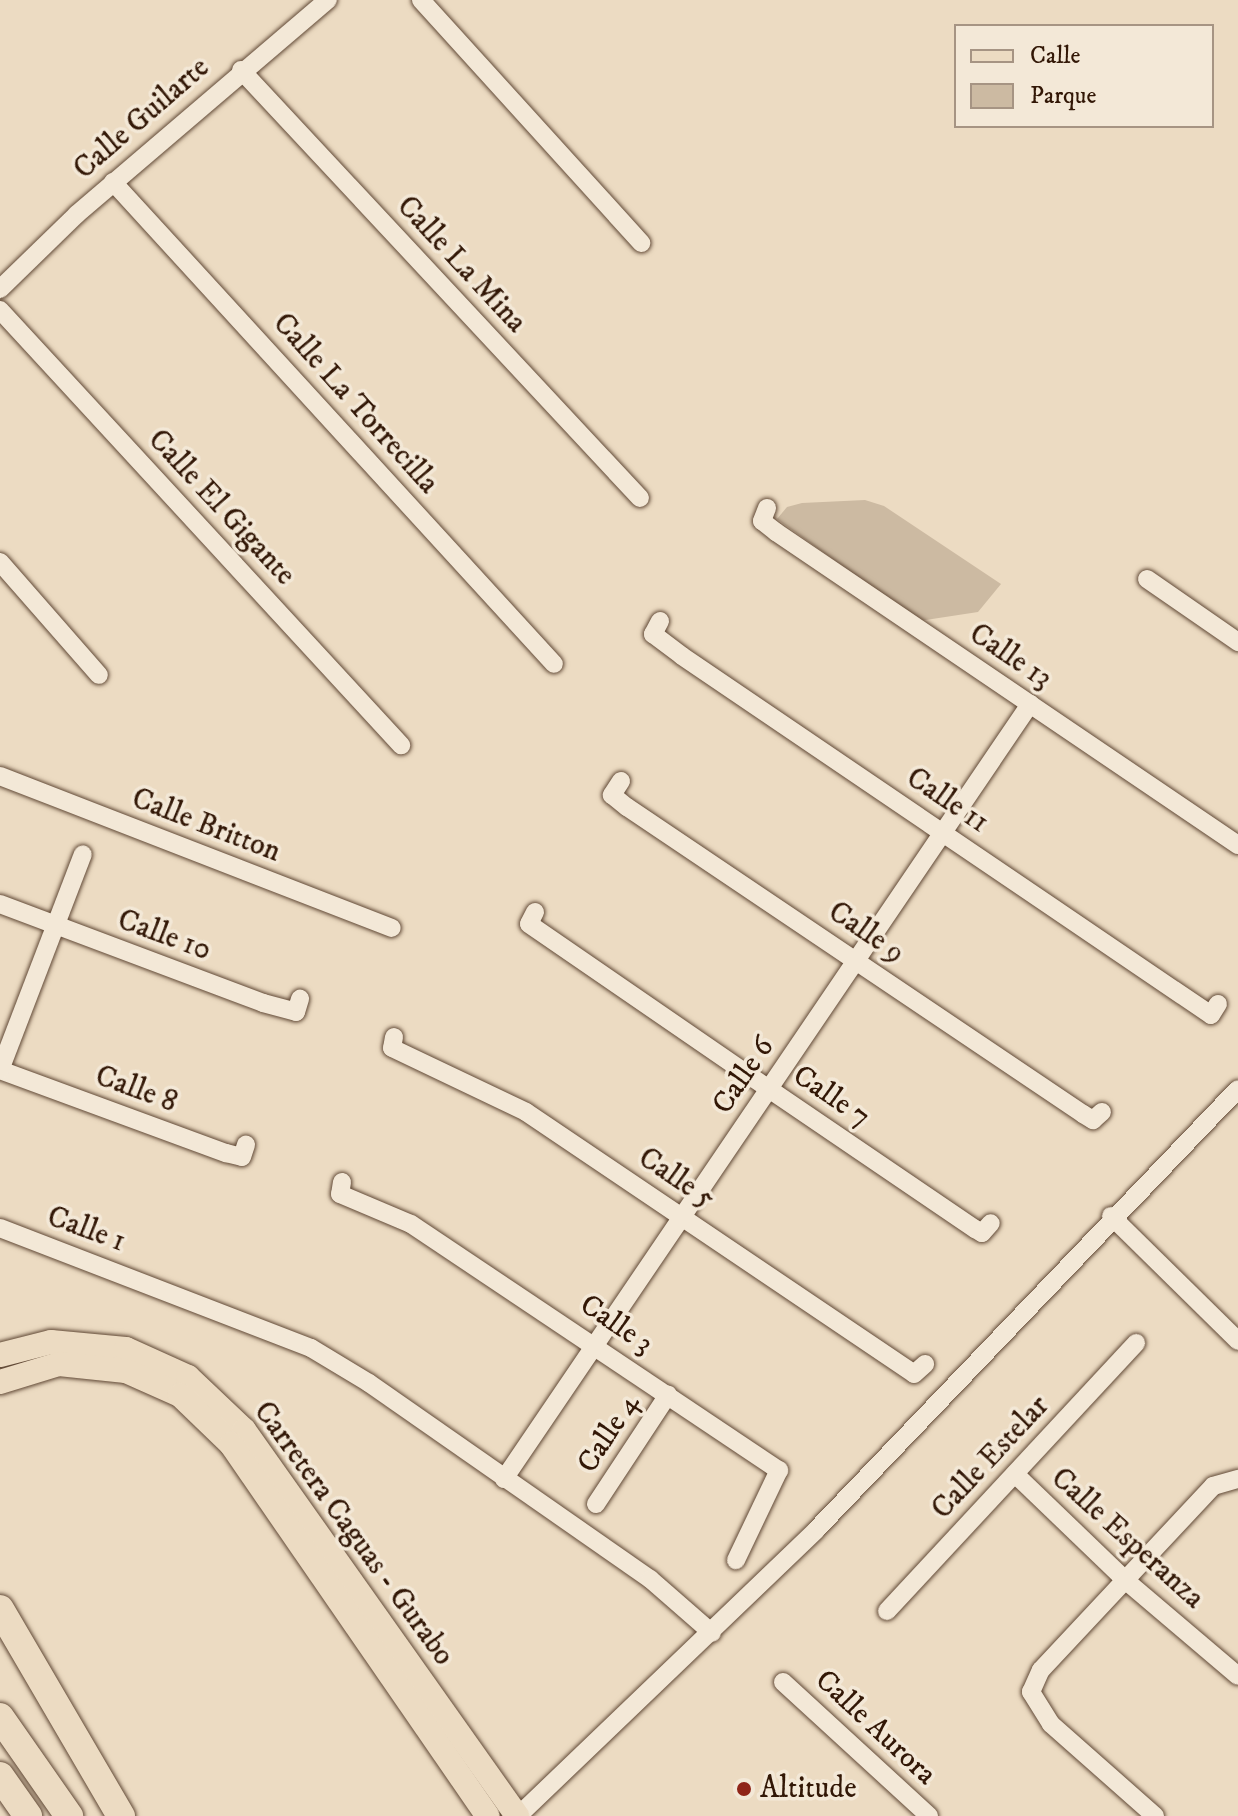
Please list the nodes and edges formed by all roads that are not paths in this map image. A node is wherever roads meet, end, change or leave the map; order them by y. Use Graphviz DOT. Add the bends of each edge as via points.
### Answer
graph roads {
  1 [pos="328,0"];
  2 [pos="421,0"];
  3 [pos="241,70"];
  4 [pos="113,182"];
  5 [pos="641,243"];
  6 [pos="0,289"];
  7 [pos="0,310"];
  8 [pos="640,498"];
  9 [pos="767,508"];
  10 [pos="0,562"];
  11 [pos="1147,579"];
  12 [pos="660,621"];
  13 [pos="1238,642"];
  14 [pos="554,664"];
  15 [pos="99,675"];
  16 [pos="1030,704"];
  17 [pos="401,745"];
  18 [pos="0,776"];
  19 [pos="621,781"];
  20 [pos="943,833"];
  21 [pos="1238,845"];
  22 [pos="83,854"];
  23 [pos="0,904"];
  24 [pos="535,912"];
  25 [pos="55,925"];
  26 [pos="392,928"];
  27 [pos="857,960"];
  28 [pos="300,999"];
  29 [pos="1218,1004"];
  30 [pos="394,1037"];
  31 [pos="0,1070"];
  32 [pos="769,1089"];
  33 [pos="1238,1089"];
  34 [pos="1102,1112"];
  35 [pos="246,1145"];
  36 [pos="342,1182"];
  37 [pos="1111,1216"];
  38 [pos="682,1217"];
  39 [pos="991,1223"];
  40 [pos="0,1228"];
  41 [pos="1238,1341"];
  42 [pos="595,1343"];
  43 [pos="1136,1343"];
  44 [pos="0,1355"];
  45 [pos="925,1364"];
  46 [pos="0,1382"];
  47 [pos="668,1395"];
  48 [pos="1015,1474"];
  49 [pos="504,1479"];
  50 [pos="1238,1479"];
  51 [pos="596,1504"];
  52 [pos="736,1560"];
  53 [pos="1125,1580"];
  54 [pos="0,1609"];
  55 [pos="887,1611"];
  56 [pos="712,1633"];
  57 [pos="1238,1676"];
  58 [pos="783,1682"];
  59 [pos="0,1717"];
  60 [pos="0,1776"];
  61 [pos="28,1816"];
  62 [pos="69,1816"];
  63 [pos="121,1816"];
  64 [pos="488,1816"];
  65 [pos="518,1816"];
  66 [pos="929,1816"];
  67 [pos="1155,1816"];
  1 -- 3 [label="street, Calle Guilarte"];
  2 -- 5 [label="street"];
  3 -- 4 [label="street, Calle Guilarte"];
  3 -- 8 [label="street, Calle La Mina"];
  4 -- 6 [label="street, Calle Guilarte"];
  4 -- 14 [label="street, Calle La Torrecilla"];
  7 -- 17 [label="street, Calle El Gigante"];
  9 -- 16 [label="street, Calle 13" via="762,521 769,527"];
  10 -- 15 [label="street"];
  11 -- 13 [label="street"];
  12 -- 20 [label="street, Calle 11" via="653,634 682,656"];
  16 -- 20 [label="street, Calle 6"];
  16 -- 21 [label="street, Calle 13"];
  18 -- 26 [label="street, Calle Britton"];
  19 -- 27 [label="street, Calle 9" via="612,795"];
  20 -- 27 [label="street, Calle 6"];
  20 -- 29 [label="street, Calle 11" via="1211,1015"];
  22 -- 25 [label="street"];
  23 -- 25 [label="street, Calle 10"];
  24 -- 32 [label="street, Calle 7" via="529,924"];
  25 -- 28 [label="street, Calle 10" via="263,1003 296,1012"];
  25 -- 31 [label="street"];
  27 -- 32 [label="street, Calle 6"];
  27 -- 34 [label="street, Calle 9" via="1083,1114 1093,1120"];
  30 -- 38 [label="street, Calle 5" via="392,1048 526,1112"];
  31 -- 35 [label="street, Calle 8" via="234,1155 242,1157"];
  32 -- 38 [label="street, Calle 6"];
  32 -- 39 [label="street, Calle 7" via="975,1229 982,1233"];
  33 -- 37 [label="street"];
  36 -- 42 [label="street, Calle 3" via="340,1194 411,1224"];
  37 -- 41 [label="street"];
  37 -- 56 [label="street"];
  38 -- 42 [label="street, Calle 6"];
  38 -- 45 [label="street, Calle 5" via="914,1374"];
  40 -- 49 [label="street, Calle 1" via="311,1348"];
  42 -- 47 [label="street, Calle 3"];
  42 -- 49 [label="street, Calle 6"];
  43 -- 48 [label="street, Calle Estelar"];
  44 -- 65 [label="main road, Carretera Caguas - Gurabo" via="51,1342 126,1349 188,1377 244,1430"];
  46 -- 64 [label="main road, Carretera Caguas - Gurabo" via="59,1364 126,1371 180,1395 231,1444"];
  47 -- 51 [label="street, Calle 4"];
  47 -- 52 [label="street, Calle 3" via="779,1470"];
  48 -- 53 [label="street, Calle Esperanza"];
  48 -- 55 [label="street, Calle Estelar"];
  49 -- 56 [label="street, Calle 1" via="650,1579"];
  50 -- 53 [label="street" via="1213,1486"];
  53 -- 57 [label="street, Calle Esperanza"];
  53 -- 67 [label="street" via="1039,1675 1031,1692 1051,1724"];
  54 -- 63 [label="highway"];
  56 -- 65 [label="street"];
  58 -- 66 [label="street, Calle Aurora"];
  59 -- 62 [label="highway"];
  60 -- 61 [label="highway"];
}
